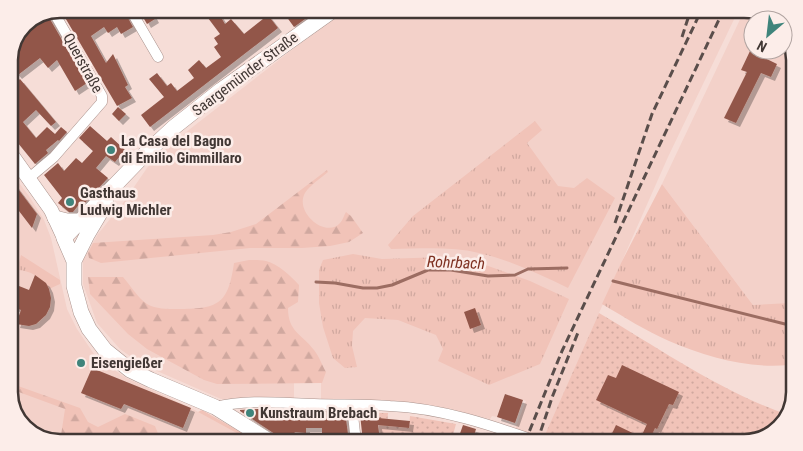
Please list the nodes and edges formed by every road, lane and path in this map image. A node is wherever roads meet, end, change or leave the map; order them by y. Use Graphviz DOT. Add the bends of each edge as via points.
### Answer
graph roads {
  1 [pos="57,18"];
  2 [pos="135,18"];
  3 [pos="322,18"];
  4 [pos="158,57"];
  5 [pos="18,163"];
  6 [pos="29,178"];
  7 [pos="55,218"];
  8 [pos="84,228"];
  9 [pos="64,238"];
  10 [pos="74,261"];
  11 [pos="352,406"];
  12 [pos="215,407"];
  13 [pos="257,433"];
  14 [pos="355,433"];
  15 [pos="511,433"];
  1 -- 6 [label="street, Querstraße" via="102,96 102,102 54,156"];
  2 -- 4 [label="street"];
  3 -- 8 [label="main road, Saargemünder Straße" via="173,128 100,200"];
  5 -- 6 [label="main road"];
  6 -- 7 [label="main road"];
  7 -- 8 [label="main road"];
  7 -- 9 [label="main road"];
  8 -- 9 [label="main road"];
  8 -- 10 [label="main road"];
  9 -- 10 [label="main road"];
  10 -- 12 [label="main road" via="77,299 90,330 102,346 130,370"];
  11 -- 12 [label="street" via="240,403"];
  11 -- 14 [label="street"];
  11 -- 15 [label="street" via="391,406 444,414"];
  12 -- 13 [label="main road"];
}
